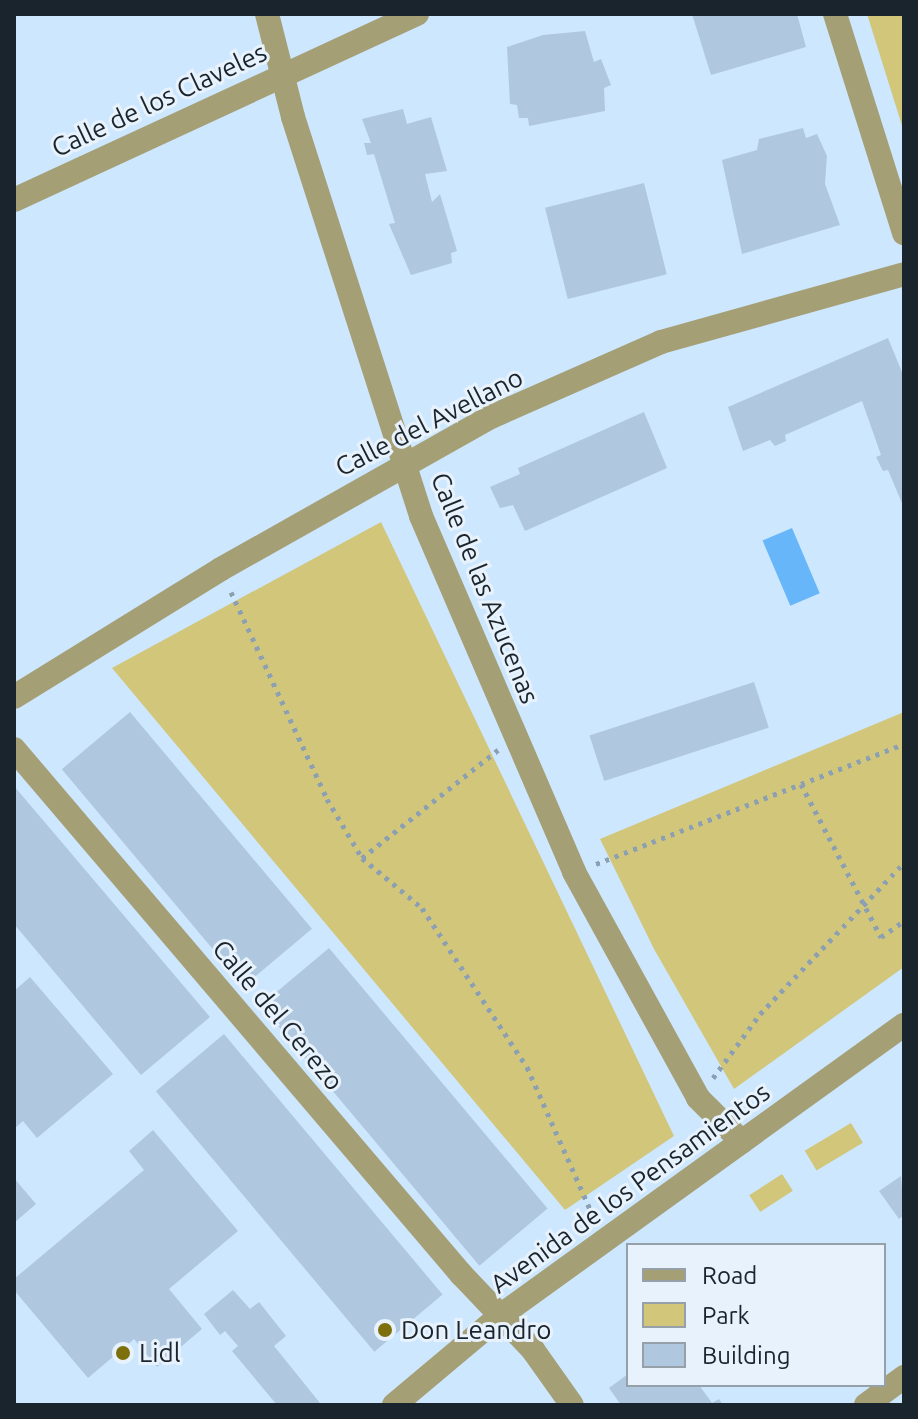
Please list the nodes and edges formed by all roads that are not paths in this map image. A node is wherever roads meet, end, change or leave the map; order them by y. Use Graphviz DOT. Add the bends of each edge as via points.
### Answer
graph roads {
  1 [pos="267,14"];
  2 [pos="417,14"];
  3 [pos="835,14"];
  4 [pos="282,73"];
  5 [pos="14,200"];
  6 [pos="904,233"];
  7 [pos="904,274"];
  8 [pos="405,463"];
  9 [pos="14,697"];
  10 [pos="14,749"];
  11 [pos="904,1025"];
  12 [pos="742,1142"];
  13 [pos="500,1316"];
  14 [pos="904,1377"];
  15 [pos="394,1405"];
  16 [pos="572,1405"];
  17 [pos="866,1405"];
  1 -- 4 [label="street, Calle de las Azucenas"];
  2 -- 4 [label="street, Calle de los Claveles"];
  3 -- 6 [label="street"];
  4 -- 5 [label="street, Calle de los Claveles"];
  4 -- 8 [label="street, Calle de las Azucenas"];
  7 -- 8 [label="street, Calle del Avellano" via="661,342 491,417"];
  8 -- 9 [label="street, Calle del Avellano"];
  8 -- 12 [label="street, Calle de las Azucenas" via="421,516 574,872 698,1098"];
  10 -- 13 [label="street, Calle del Cerezo"];
  11 -- 12 [label="street, Avenida de los Pensamientos"];
  12 -- 13 [label="street, Avenida de los Pensamientos"];
  13 -- 15 [label="street, Avenida de los Pensamientos"];
  13 -- 16 [label="street, Calle del Cerezo" via="533,1350"];
  14 -- 17 [label="street"];
}
